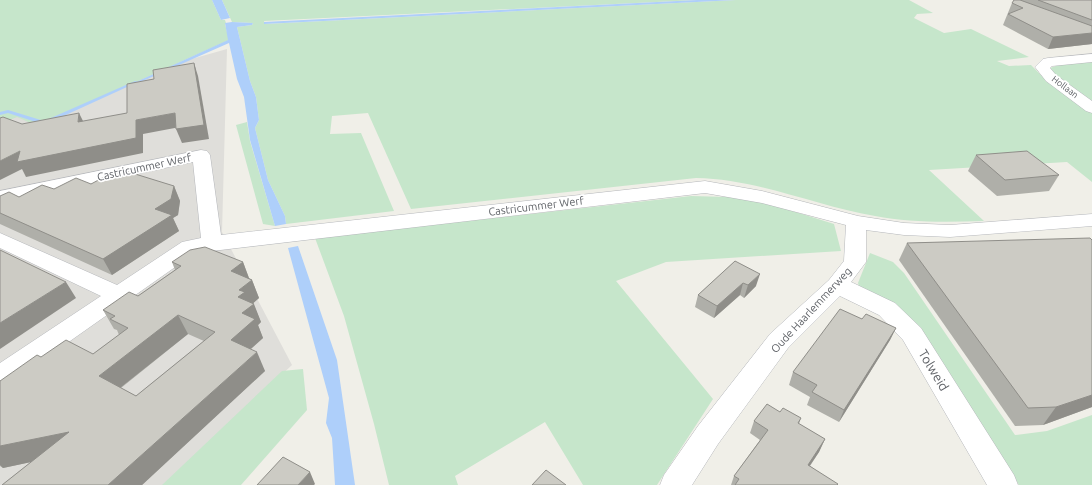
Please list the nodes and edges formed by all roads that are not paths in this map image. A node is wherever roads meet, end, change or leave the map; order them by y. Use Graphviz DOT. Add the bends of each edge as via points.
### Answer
graph roads {
  1 [pos="1092,58"];
  2 [pos="1092,108"];
  3 [pos="0,197"];
  4 [pos="1092,220"];
  5 [pos="856,222"];
  6 [pos="0,240"];
  7 [pos="212,243"];
  8 [pos="837,285"];
  9 [pos="119,295"];
  10 [pos="0,377"];
  11 [pos="675,485"];
  12 [pos="1002,485"];
  1 -- 2 [label="street, Hollaan" via="1048,62 1042,67 1051,78"];
  3 -- 7 [label="street, Castricummer Werf" via="201,155"];
  4 -- 5 [label="street" via="950,231 904,229"];
  5 -- 7 [label="street, Castricummer Werf" via="785,200 705,187"];
  5 -- 8 [label="street, Oude Haarlemmerweg" via="855,262"];
  6 -- 9 [label="street"];
  7 -- 9 [label="street, Castricummer Werf" via="189,247"];
  8 -- 11 [label="street, Oude Haarlemmerweg" via="779,341 708,435"];
  8 -- 12 [label="street, Tolweid" via="887,309 912,334"];
  9 -- 10 [label="street, Castricummer Werf"];
}
